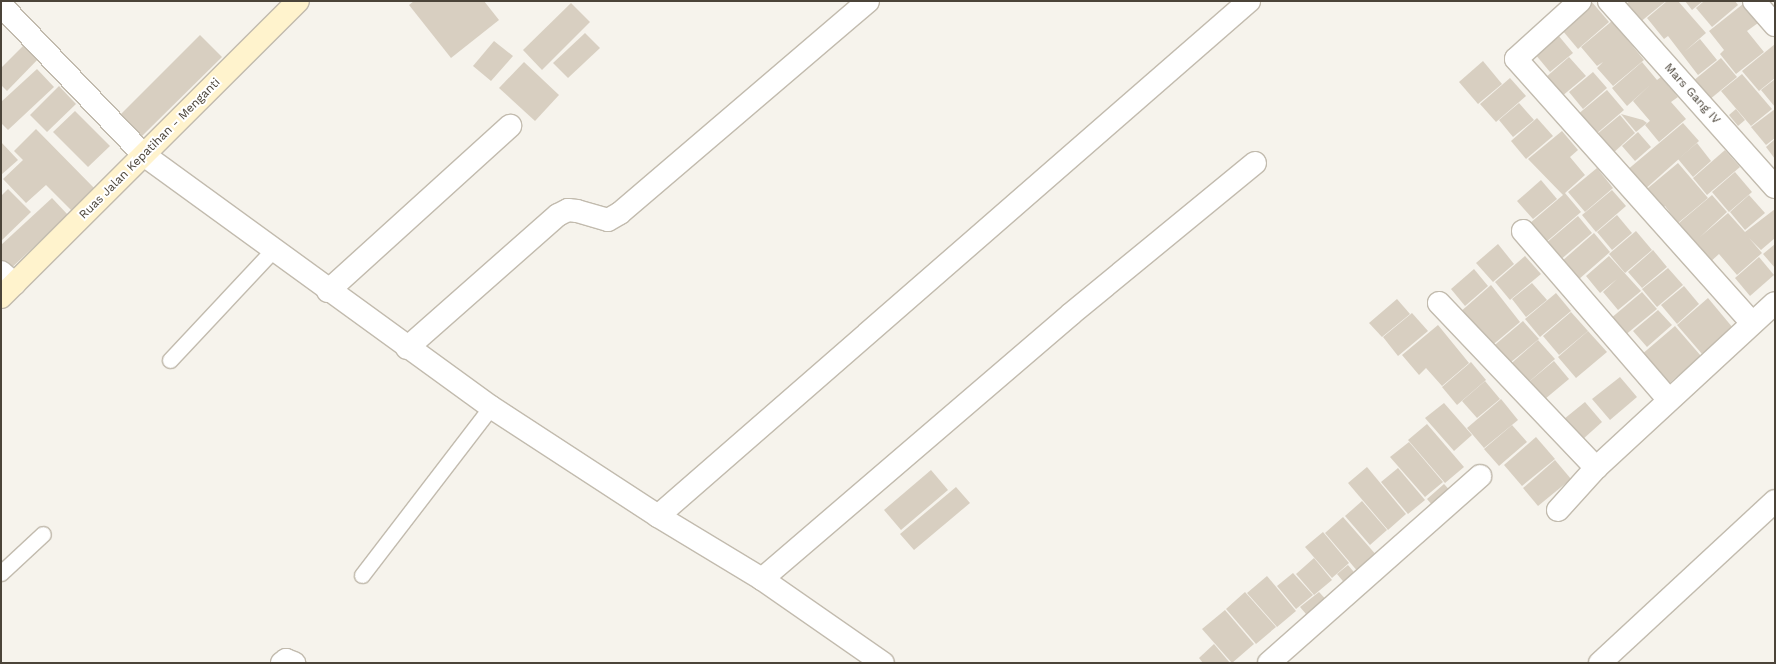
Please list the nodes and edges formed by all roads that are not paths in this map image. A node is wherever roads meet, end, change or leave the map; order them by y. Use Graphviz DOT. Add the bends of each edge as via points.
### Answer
graph roads {
  1 [pos="298,1"];
  2 [pos="868,1"];
  3 [pos="1248,1"];
  4 [pos="1580,1"];
  5 [pos="1609,1"];
  6 [pos="1754,1"];
  7 [pos="1,5"];
  8 [pos="1775,25"];
  9 [pos="510,126"];
  10 [pos="144,155"];
  11 [pos="1255,163"];
  12 [pos="1775,187"];
  13 [pos="1523,231"];
  14 [pos="273,250"];
  15 [pos="6,285"];
  16 [pos="328,291"];
  17 [pos="1775,302"];
  18 [pos="1439,303"];
  19 [pos="1752,323"];
  20 [pos="407,348"];
  21 [pos="170,360"];
  22 [pos="1670,400"];
  23 [pos="492,407"];
  24 [pos="1596,468"];
  25 [pos="1480,476"];
  26 [pos="1775,500"];
  27 [pos="1558,510"];
  28 [pos="658,516"];
  29 [pos="43,534"];
  30 [pos="1,573"];
  31 [pos="362,575"];
  32 [pos="762,579"];
  33 [pos="282,663"];
  34 [pos="294,663"];
  35 [pos="883,663"];
  36 [pos="1269,663"];
  37 [pos="1600,663"];
  1 -- 10 [label="main road, Ruas Jalan Kepatihan - Menganti"];
  2 -- 20 [label="street" via="620,213 608,220 568,210 558,215"];
  3 -- 28 [label="street"];
  4 -- 19 [label="street" via="1516,59"];
  5 -- 12 [label="street, Mars Gang IV"];
  6 -- 8 [label="street"];
  7 -- 10 [label="street"];
  9 -- 16 [label="street"];
  10 -- 14 [label="street"];
  10 -- 15 [label="main road, Ruas Jalan Kepatihan - Menganti"];
  11 -- 32 [label="street" via="1071,314"];
  13 -- 22 [label="street"];
  14 -- 16 [label="street"];
  14 -- 21 [label="lane"];
  16 -- 20 [label="street"];
  17 -- 19 [label="street"];
  18 -- 24 [label="street"];
  19 -- 22 [label="street"];
  20 -- 23 [label="street"];
  22 -- 24 [label="street"];
  23 -- 28 [label="street"];
  23 -- 31 [label="lane"];
  24 -- 27 [label="street"];
  25 -- 36 [label="street"];
  26 -- 37 [label="street"];
  28 -- 32 [label="street"];
  29 -- 30 [label="lane"];
  32 -- 35 [label="street"];
  33 -- 34 [label="street" via="286,660"];
}
